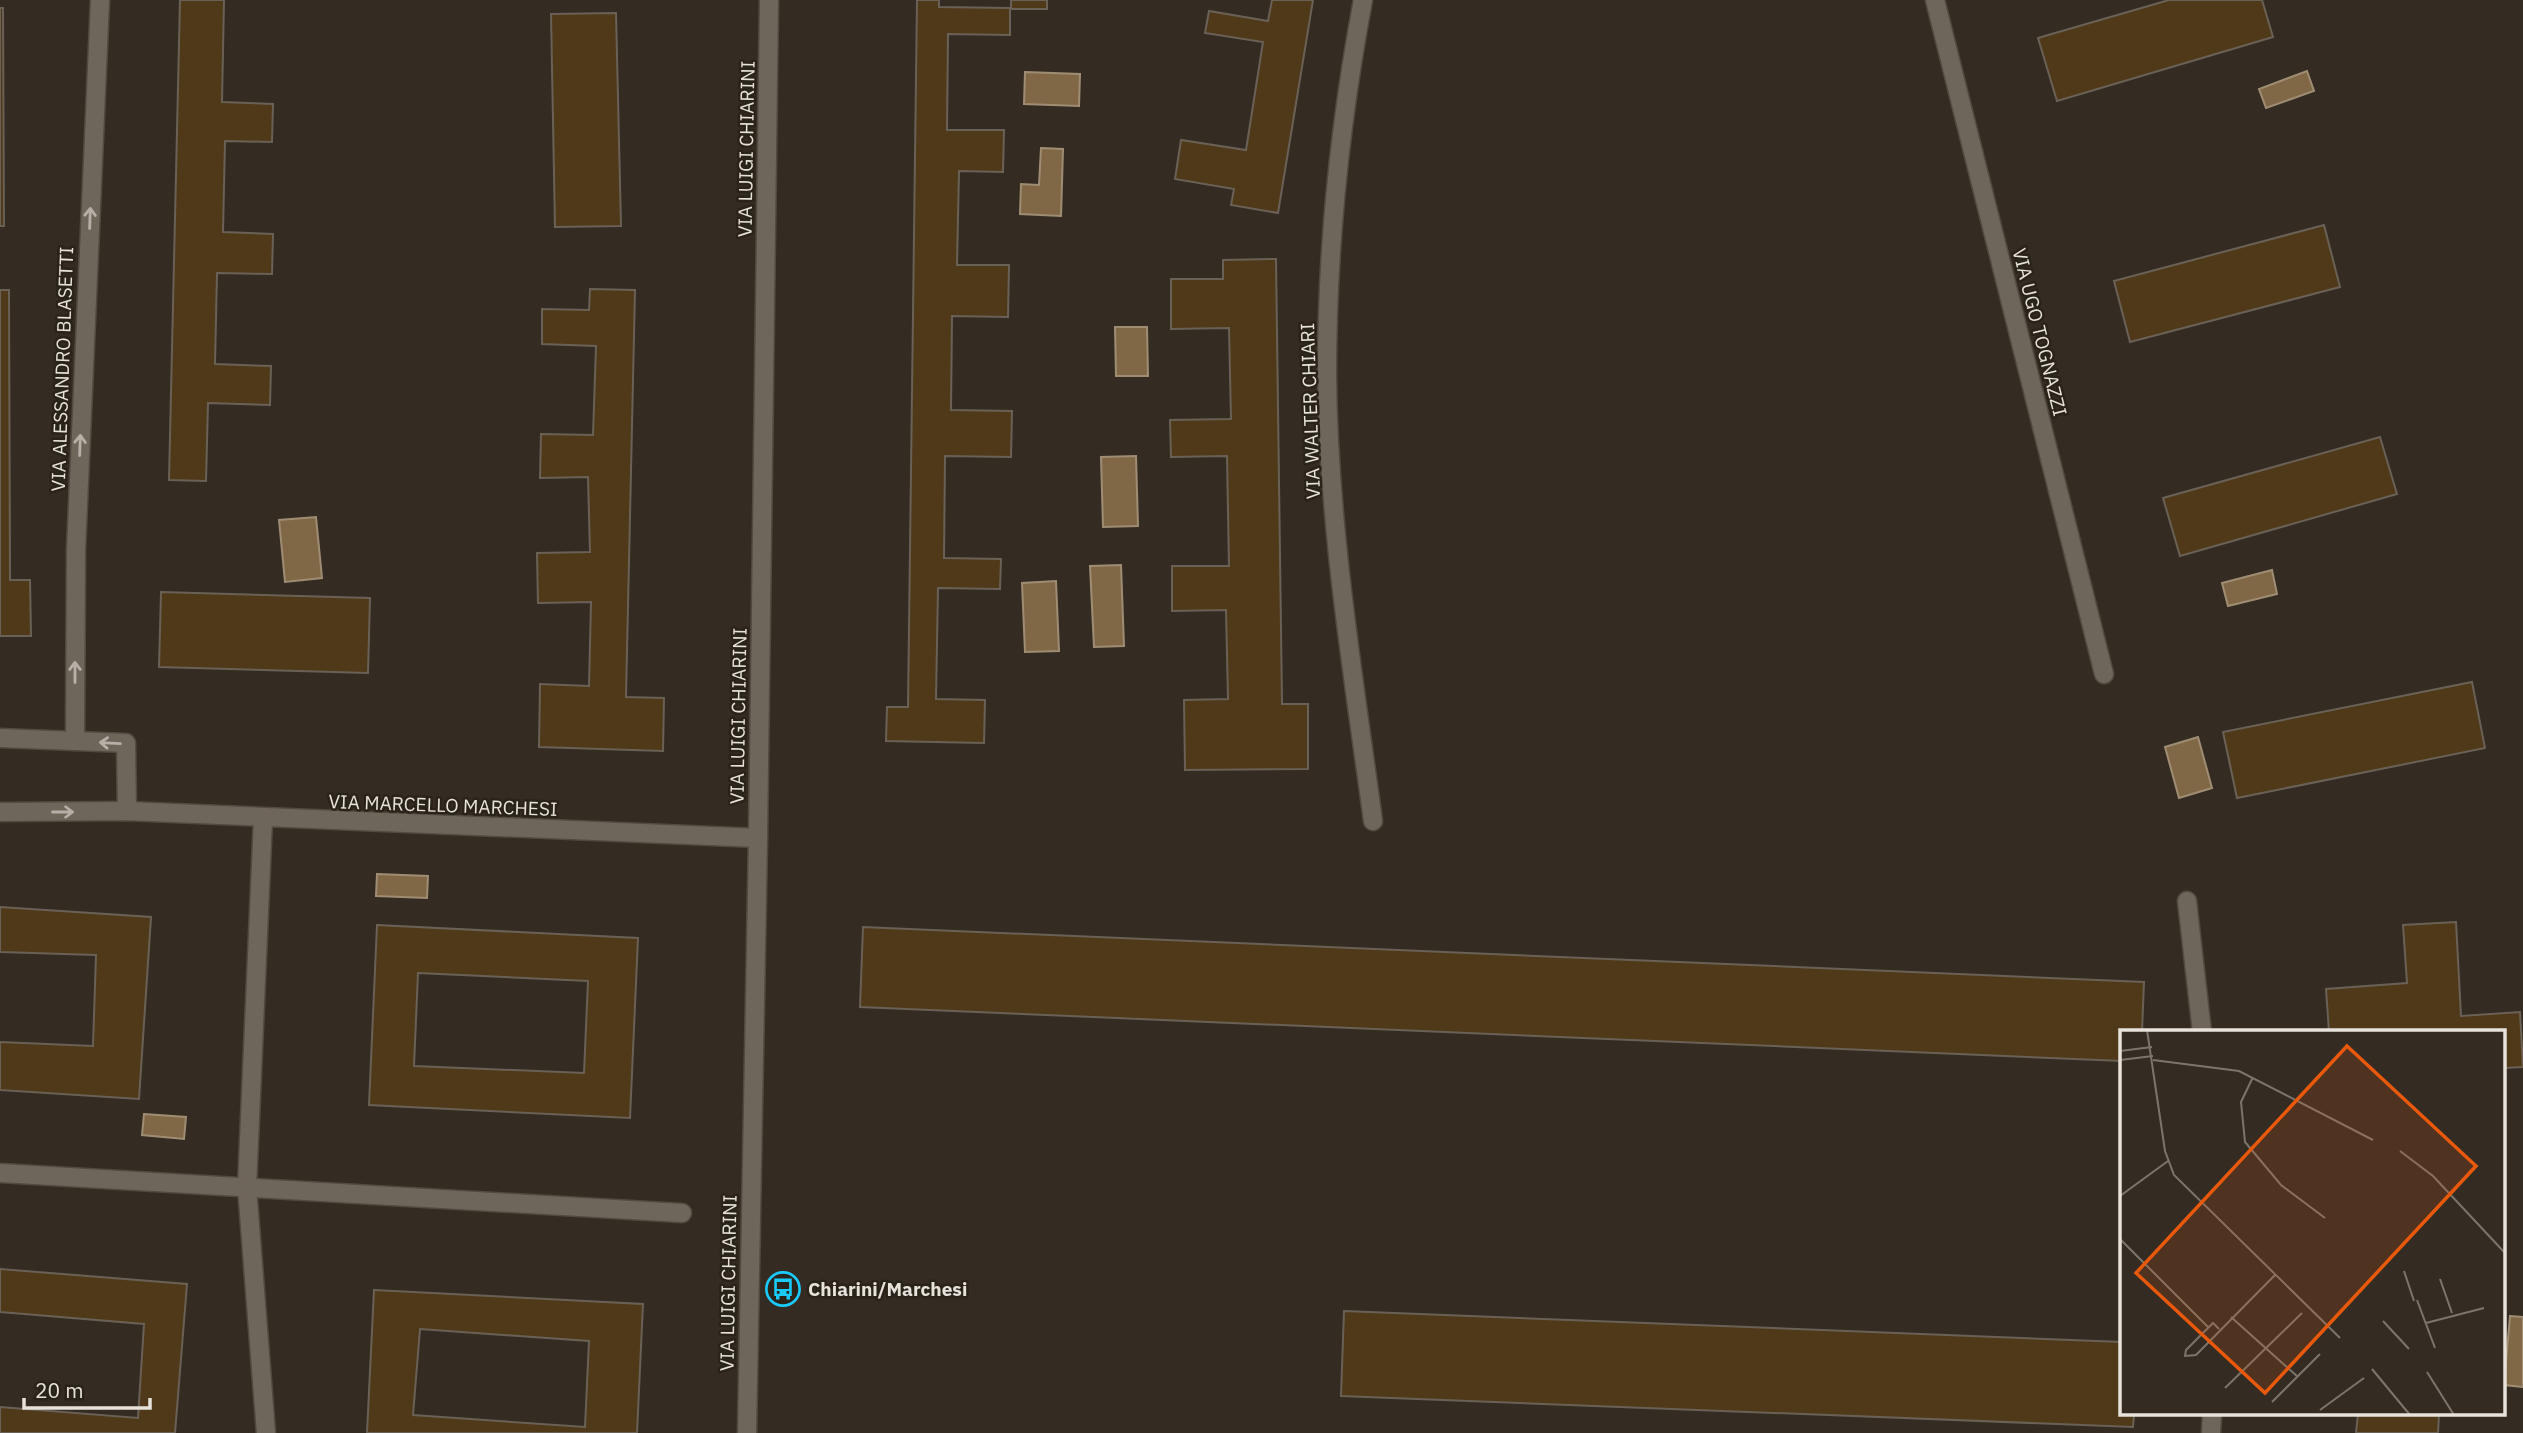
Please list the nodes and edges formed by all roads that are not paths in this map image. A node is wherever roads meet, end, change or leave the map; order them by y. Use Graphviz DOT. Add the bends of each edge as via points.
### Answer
graph roads {
  1 [pos="100,0"];
  2 [pos="769,0"];
  3 [pos="1363,0"];
  4 [pos="1936,0"];
  5 [pos="2104,674"];
  6 [pos="0,738"];
  7 [pos="75,741"];
  8 [pos="127,811"];
  9 [pos="0,812"];
  10 [pos="263,819"];
  11 [pos="1373,821"];
  12 [pos="758,838"];
  13 [pos="2187,901"];
  14 [pos="2202,1030"];
  15 [pos="0,1173"];
  16 [pos="247,1187"];
  17 [pos="682,1213"];
  18 [pos="266,1433"];
  19 [pos="747,1433"];
  7 -- 1 [label="street, VIA ALESSANDRO BLASETTI, one-way" via="76,550"];
  2 -- 12 [label="street, VIA LUIGI CHIARINI"];
  3 -- 11 [label="street, VIA WALTER CHIARI" via="1330,267 1327,375 1338,560"];
  4 -- 5 [label="street, VIA UGO TOGNAZZI"];
  6 -- 7 [label="street"];
  8 -- 7 [label="street, one-way" via="126,743"];
  9 -- 8 [label="street, VIA MARCELLO MARCHESI, one-way"];
  8 -- 10 [label="street, VIA MARCELLO MARCHESI"];
  10 -- 12 [label="street, VIA MARCELLO MARCHESI"];
  10 -- 16 [label="street"];
  12 -- 19 [label="street, VIA LUIGI CHIARINI"];
  13 -- 14 [label="street"];
  15 -- 16 [label="street"];
  16 -- 17 [label="street"];
  16 -- 18 [label="street"];
}
